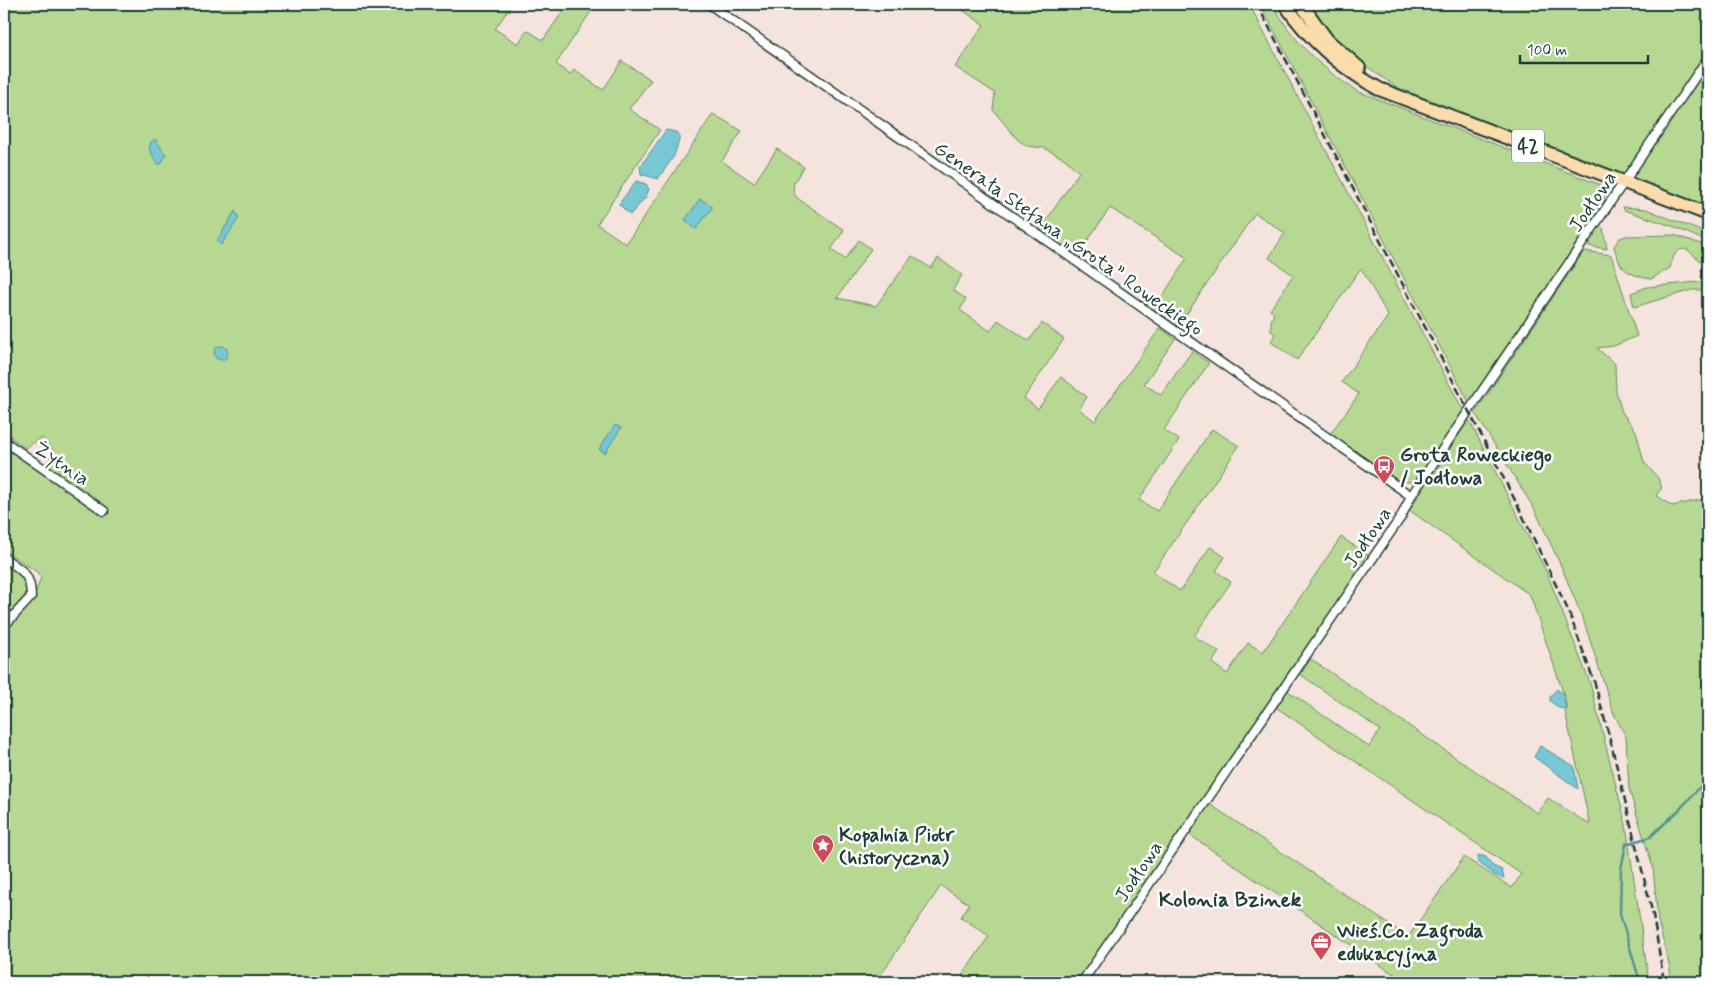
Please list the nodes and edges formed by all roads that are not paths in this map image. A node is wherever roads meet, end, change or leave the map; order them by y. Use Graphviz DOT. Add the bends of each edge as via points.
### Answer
graph roads {
  1 [pos="708,4"];
  2 [pos="1285,4"];
  3 [pos="1301,4"];
  4 [pos="1708,58"];
  5 [pos="1431,110"];
  6 [pos="1624,182"];
  7 [pos="1708,214"];
  8 [pos="4,441"];
  9 [pos="1411,496"];
  10 [pos="104,510"];
  11 [pos="4,558"];
  12 [pos="4,626"];
  13 [pos="1082,982"];
  1 -- 9 [label="street, Generała Stefana „Grota” Roweckiego"];
  2 -- 5 [label="main road, 42" via="1315,42 1341,65 1379,89"];
  3 -- 5 [label="main road, 42" via="1327,40 1349,61"];
  4 -- 6 [label="street, Jodłowa"];
  5 -- 6 [label="main road, 42"];
  6 -- 7 [label="main road, 42"];
  6 -- 9 [label="street, Jodłowa"];
  8 -- 10 [label="street, Żytnia"];
  9 -- 13 [label="street, Jodłowa" via="1401,517"];
  11 -- 12 [label="street" via="31,582 31,597"];
}
